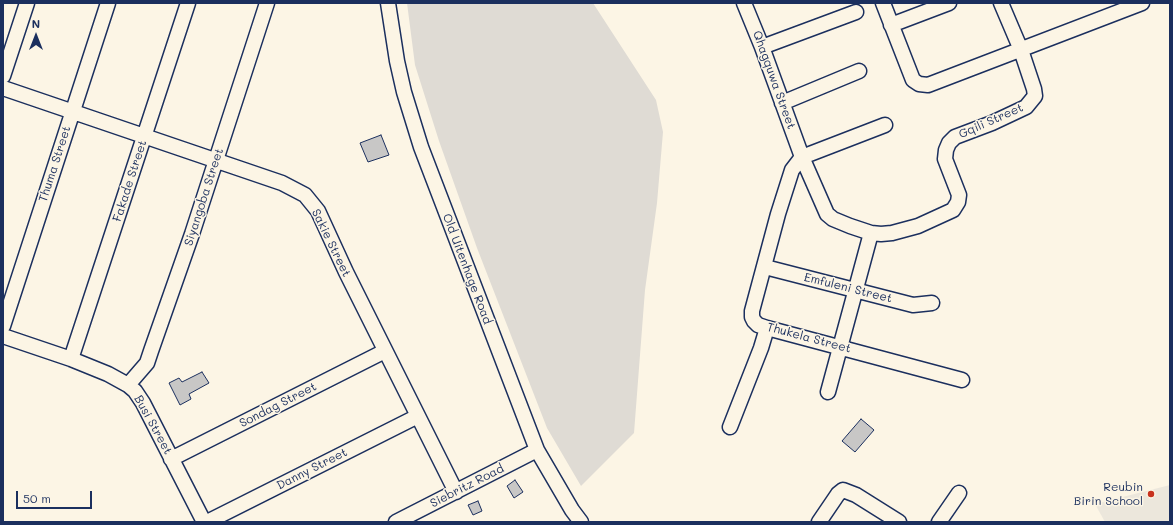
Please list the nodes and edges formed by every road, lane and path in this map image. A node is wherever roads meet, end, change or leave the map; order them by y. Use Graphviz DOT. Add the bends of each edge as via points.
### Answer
graph roads {
  1 [pos="28,3"];
  2 [pos="108,3"];
  3 [pos="188,3"];
  4 [pos="267,3"];
  5 [pos="388,3"];
  6 [pos="744,3"];
  7 [pos="883,3"];
  8 [pos="949,3"];
  9 [pos="1001,3"];
  10 [pos="1142,3"];
  11 [pos="856,12"];
  12 [pos="891,25"];
  13 [pos="762,48"];
  14 [pos="1021,50"];
  15 [pos="859,71"];
  16 [pos="3,76"];
  17 [pos="3,88"];
  18 [pos="782,103"];
  19 [pos="72,111"];
  20 [pos="885,125"];
  21 [pos="144,137"];
  22 [pos="802,157"];
  23 [pos="216,160"];
  24 [pos="871,233"];
  25 [pos="765,267"];
  26 [pos="856,290"];
  27 [pos="932,303"];
  28 [pos="3,326"];
  29 [pos="767,328"];
  30 [pos="3,336"];
  31 [pos="841,347"];
  32 [pos="385,351"];
  33 [pos="71,359"];
  34 [pos="962,380"];
  35 [pos="128,385"];
  36 [pos="828,392"];
  37 [pos="418,416"];
  38 [pos="730,427"];
  39 [pos="537,450"];
  40 [pos="172,459"];
  41 [pos="456,492"];
  42 [pos="959,493"];
  43 [pos="896,521"];
  44 [pos="205,522"];
  45 [pos="396,522"];
  46 [pos="581,522"];
  47 [pos="819,522"];
  48 [pos="939,522"];
  1 -- 16 [label="street"];
  2 -- 19 [label="street, Thuma Street"];
  3 -- 21 [label="street, Fakade Street"];
  4 -- 23 [label="street, Siyangoba Street"];
  5 -- 39 [label="street, Old Uitenhage Road" via="396,61 421,147"];
  6 -- 13 [label="street, Qhagquwa Street"];
  7 -- 12 [label="street"];
  8 -- 12 [label="street"];
  9 -- 14 [label="street"];
  10 -- 14 [label="street"];
  11 -- 13 [label="street"];
  12 -- 14 [label="street" via="913,80 919,84 939,82"];
  13 -- 18 [label="street, Qhagquwa Street"];
  14 -- 24 [label="street, Gqili Street" via="1035,96 1026,107 949,142 945,159 959,194 958,202 952,210 918,226 892,233"];
  15 -- 18 [label="street"];
  17 -- 19 [label="street, Sakie Street"];
  18 -- 22 [label="street, Qhagquwa Street"];
  19 -- 21 [label="street, Sakie Street"];
  19 -- 28 [label="street, Thuma Street"];
  20 -- 22 [label="street"];
  21 -- 23 [label="street, Sakie Street"];
  21 -- 33 [label="street, Fakade Street"];
  22 -- 24 [label="street, Gqili Street" via="828,214 833,219"];
  22 -- 25 [label="street, Thukela Street" via="788,180"];
  23 -- 32 [label="street, Sakie Street" via="282,183 305,195 318,211"];
  23 -- 35 [label="street, Siyangoba Street" via="149,357 141,372"];
  24 -- 26 [label="street"];
  25 -- 26 [label="street, Emfuleni Street"];
  25 -- 29 [label="street, Thukela Street" via="752,317 758,325"];
  26 -- 27 [label="street, Emfuleni Street" via="913,305"];
  26 -- 31 [label="street"];
  29 -- 31 [label="street, Thukela Street"];
  29 -- 38 [label="street"];
  30 -- 33 [label="street, Busi Street"];
  31 -- 34 [label="street, Thukela Street"];
  31 -- 36 [label="street"];
  32 -- 37 [label="street, Sakie Street"];
  32 -- 40 [label="street, Sondag Street"];
  33 -- 35 [label="street, Busi Street"];
  35 -- 40 [label="street, Busi Street" via="143,403"];
  37 -- 41 [label="street, Sakie Street"];
  37 -- 44 [label="street, Danny Street"];
  39 -- 41 [label="street, Siebritz Road"];
  39 -- 46 [label="street, Old Uitenhage Road"];
  40 -- 44 [label="street, Busi Street"];
  41 -- 45 [label="street, Siebritz Road"];
  42 -- 48 [label="street"];
  43 -- 47 [label="street" via="856,495 843,490"];
}
